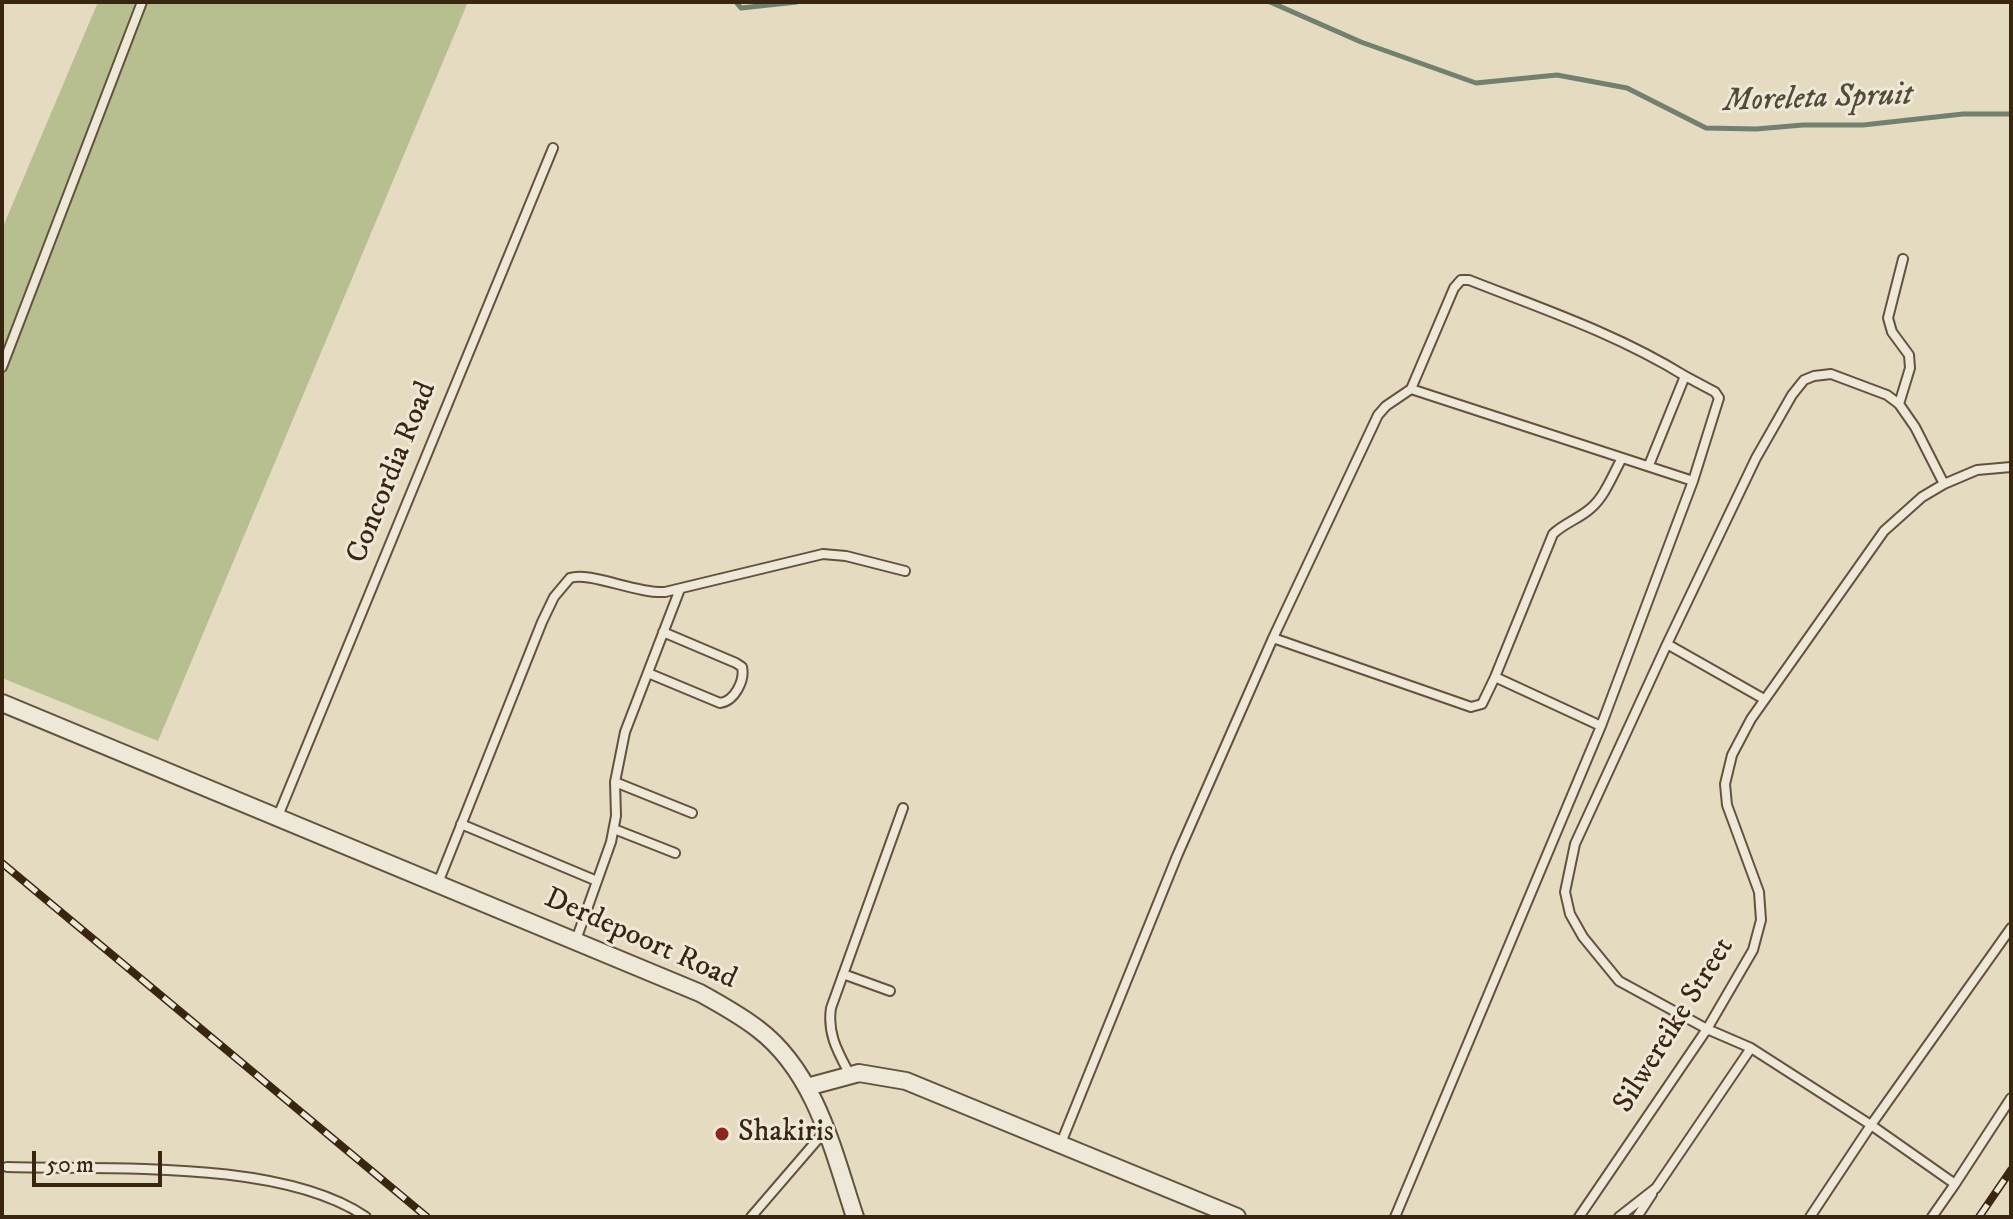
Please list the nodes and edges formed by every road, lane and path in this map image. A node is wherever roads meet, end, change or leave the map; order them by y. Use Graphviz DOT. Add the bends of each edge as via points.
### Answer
graph roads {
  1 [pos="142,2"];
  2 [pos="553,148"];
  3 [pos="1903,259"];
  4 [pos="2,367"];
  5 [pos="1685,376"];
  6 [pos="1411,389"];
  7 [pos="1899,404"];
  8 [pos="1622,458"];
  9 [pos="1649,465"];
  10 [pos="2011,467"];
  11 [pos="1693,481"];
  12 [pos="1944,484"];
  13 [pos="905,571"];
  14 [pos="680,589"];
  15 [pos="663,632"];
  16 [pos="1273,638"];
  17 [pos="1667,644"];
  18 [pos="648,673"];
  19 [pos="1495,677"];
  20 [pos="1764,699"];
  21 [pos="2,703"];
  22 [pos="1601,726"];
  23 [pos="615,782"];
  24 [pos="903,808"];
  25 [pos="692,813"];
  26 [pos="278,816"];
  27 [pos="461,824"];
  28 [pos="614,829"];
  29 [pos="675,853"];
  30 [pos="597,881"];
  31 [pos="438,883"];
  32 [pos="2011,928"];
  33 [pos="576,940"];
  34 [pos="843,974"];
  35 [pos="890,991"];
  36 [pos="1707,1029"];
  37 [pos="1751,1048"];
  38 [pos="850,1075"];
  39 [pos="807,1087"];
  40 [pos="2011,1098"];
  41 [pos="1871,1125"];
  42 [pos="826,1130"];
  43 [pos="1061,1143"];
  44 [pos="7,1167"];
  45 [pos="1955,1184"];
  46 [pos="1656,1188"];
  47 [pos="366,1217"];
  48 [pos="751,1217"];
  49 [pos="855,1217"];
  50 [pos="1237,1217"];
  51 [pos="1395,1217"];
  52 [pos="1579,1217"];
  53 [pos="1619,1217"];
  54 [pos="1637,1217"];
  55 [pos="1810,1217"];
  56 [pos="1932,1217"];
  1 -- 4 [label="lane"];
  2 -- 26 [label="lane, Concordia Road"];
  3 -- 7 [label="lane" via="1888,318 1909,355"];
  5 -- 6 [label="lane" via="1608,334 1461,280"];
  5 -- 9 [label="lane"];
  5 -- 11 [label="lane" via="1719,398"];
  6 -- 8 [label="lane"];
  6 -- 16 [label="lane" via="1378,415"];
  7 -- 12 [label="lane"];
  7 -- 17 [label="lane" via="1831,374 1804,380 1756,458"];
  8 -- 9 [label="lane"];
  8 -- 19 [label="lane" via="1589,510 1553,534"];
  9 -- 11 [label="lane"];
  10 -- 12 [label="lane" via="1977,470"];
  11 -- 22 [label="lane"];
  12 -- 20 [label="lane" via="1884,531"];
  13 -- 14 [label="lane" via="823,554"];
  14 -- 15 [label="lane"];
  14 -- 27 [label="lane" via="653,593 576,576 563,584 542,622"];
  15 -- 18 [label="lane"];
  15 -- 18 [label="lane" via="736,663 744,674 734,695 720,703"];
  16 -- 19 [label="lane" via="1471,707 1482,704"];
  16 -- 43 [label="lane" via="1177,856"];
  17 -- 20 [label="lane"];
  17 -- 36 [label="lane" via="1575,844 1565,892 1583,937 1619,981"];
  18 -- 23 [label="lane" via="625,732"];
  19 -- 22 [label="lane"];
  20 -- 36 [label="lane, Silwereike Street" via="1732,755 1725,784 1727,805 1759,892 1761,920 1753,950"];
  21 -- 26 [label="street, Derdepoort Road"];
  22 -- 51 [label="lane"];
  23 -- 25 [label="lane"];
  23 -- 28 [label="lane"];
  24 -- 34 [label="lane"];
  26 -- 31 [label="street, Derdepoort Road"];
  27 -- 30 [label="lane"];
  27 -- 31 [label="lane"];
  28 -- 29 [label="lane"];
  28 -- 30 [label="lane"];
  30 -- 33 [label="lane"];
  31 -- 33 [label="street, Derdepoort Road"];
  32 -- 41 [label="lane"];
  33 -- 39 [label="street, Derdepoort Road" via="731,1010 785,1055"];
  34 -- 35 [label="lane"];
  34 -- 38 [label="lane" via="828,1024"];
  36 -- 37 [label="lane"];
  36 -- 52 [label="lane, Silwereike Street"];
  37 -- 41 [label="lane"];
  37 -- 46 [label="lane"];
  38 -- 39 [label="street"];
  38 -- 43 [label="street" via="887,1076 927,1087"];
  39 -- 42 [label="street, Derdepoort Road"];
  40 -- 45 [label="lane"];
  41 -- 45 [label="lane"];
  41 -- 55 [label="lane"];
  42 -- 48 [label="lane"];
  42 -- 49 [label="street, Derdepoort Road"];
  43 -- 50 [label="street"];
  44 -- 47 [label="lane" via="207,1172 311,1190"];
  45 -- 56 [label="lane"];
  46 -- 53 [label="lane"];
  46 -- 54 [label="lane"];
}
